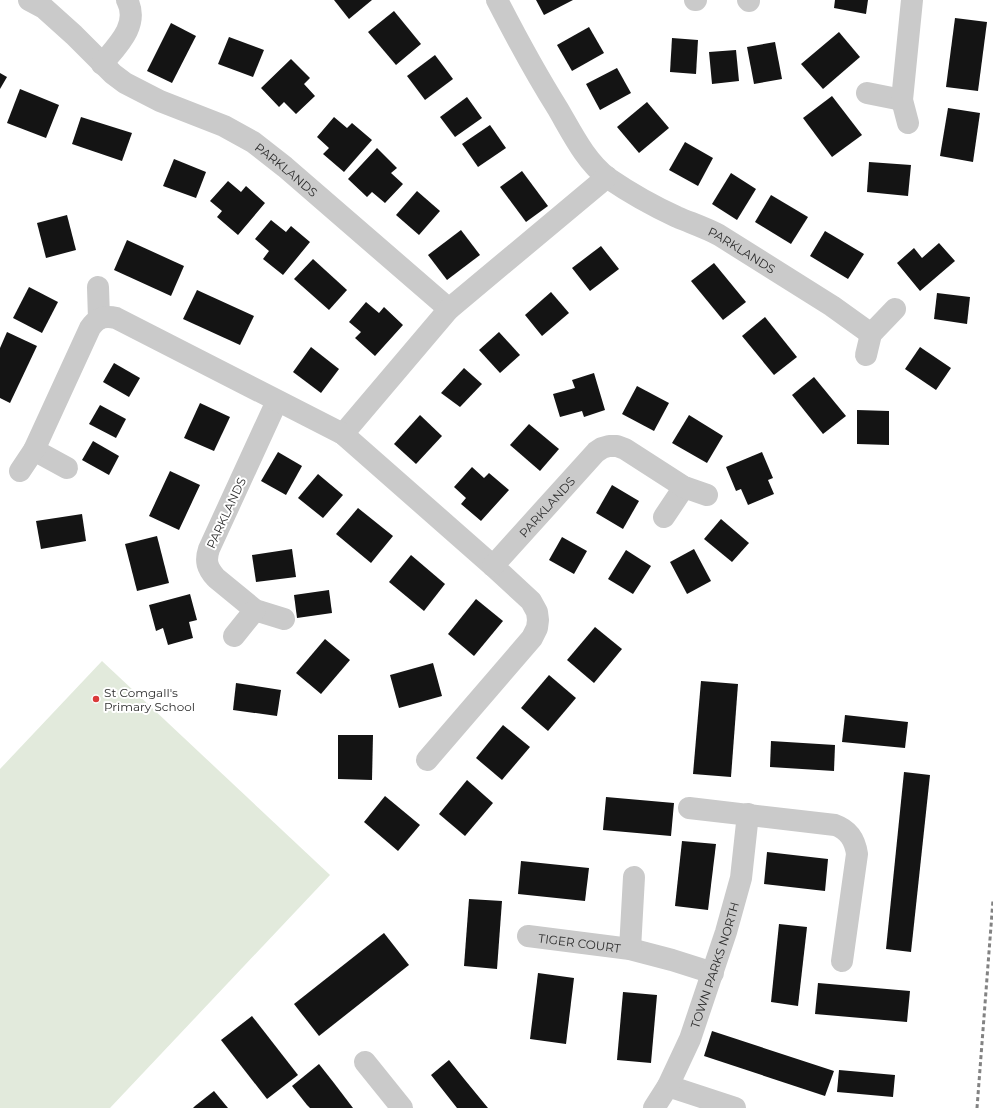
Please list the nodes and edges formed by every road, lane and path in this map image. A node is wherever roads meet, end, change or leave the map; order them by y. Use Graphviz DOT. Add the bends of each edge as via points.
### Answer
graph roads {
  1 [pos="30,0"];
  2 [pos="127,0"];
  3 [pos="497,0"];
  4 [pos="912,0"];
  5 [pos="102,64"];
  6 [pos="867,93"];
  7 [pos="902,100"];
  8 [pos="908,123"];
  9 [pos="607,177"];
  10 [pos="98,287"];
  11 [pos="449,309"];
  12 [pos="894,309"];
  13 [pos="99,319"];
  14 [pos="871,334"];
  15 [pos="866,356"];
  16 [pos="277,401"];
  17 [pos="343,434"];
  18 [pos="34,450"];
  19 [pos="67,468"];
  20 [pos="20,471"];
  21 [pos="684,487"];
  22 [pos="707,495"];
  23 [pos="664,518"];
  24 [pos="493,566"];
  25 [pos="255,610"];
  26 [pos="284,619"];
  27 [pos="234,636"];
  28 [pos="427,760"];
  29 [pos="689,808"];
  30 [pos="748,814"];
  31 [pos="634,877"];
  32 [pos="528,936"];
  33 [pos="630,949"];
  34 [pos="842,961"];
  35 [pos="713,973"];
  36 [pos="365,1062"];
  37 [pos="668,1086"];
  38 [pos="402,1108"];
  39 [pos="654,1108"];
  40 [pos="735,1108"];
  1 -- 5 [label="street, PARKLANDS" via="44,8 74,34"];
  2 -- 5 [label="street" via="131,13 129,29"];
  3 -- 9 [label="street, PARKLANDS" via="575,138 592,162"];
  4 -- 7 [label="street"];
  5 -- 11 [label="street, PARKLANDS" via="137,90 224,126 253,142"];
  6 -- 7 [label="street"];
  7 -- 8 [label="street"];
  9 -- 11 [label="street"];
  9 -- 14 [label="street, PARKLANDS" via="639,198 719,235 832,306"];
  10 -- 13 [label="street"];
  11 -- 17 [label="street"];
  12 -- 14 [label="street"];
  13 -- 16 [label="street" via="105,316 116,318"];
  13 -- 18 [label="street" via="90,328"];
  14 -- 15 [label="street"];
  16 -- 17 [label="street"];
  16 -- 25 [label="street, PARKLANDS" via="206,558 211,572"];
  17 -- 24 [label="street"];
  18 -- 19 [label="street"];
  18 -- 20 [label="street"];
  21 -- 22 [label="street, PARKLANDS"];
  21 -- 23 [label="street"];
  21 -- 24 [label="street, PARKLANDS" via="626,449 613,446 602,448"];
  24 -- 28 [label="street" via="533,605 538,616 536,631"];
  25 -- 26 [label="street, PARKLANDS"];
  25 -- 27 [label="street"];
  29 -- 30 [label="street"];
  30 -- 34 [label="street" via="835,825 851,837 857,854"];
  30 -- 35 [label="street, TOWN PARKS NORTH" via="741,878"];
  31 -- 33 [label="street, TIGER COURT"];
  32 -- 33 [label="street, TIGER COURT"];
  33 -- 35 [label="street, TIGER COURT"];
  35 -- 37 [label="street, TOWN PARKS NORTH" via="690,1039"];
  36 -- 38 [label="street"];
  37 -- 39 [label="street, TOWN PARKS NORTH"];
  37 -- 40 [label="street"];
}
